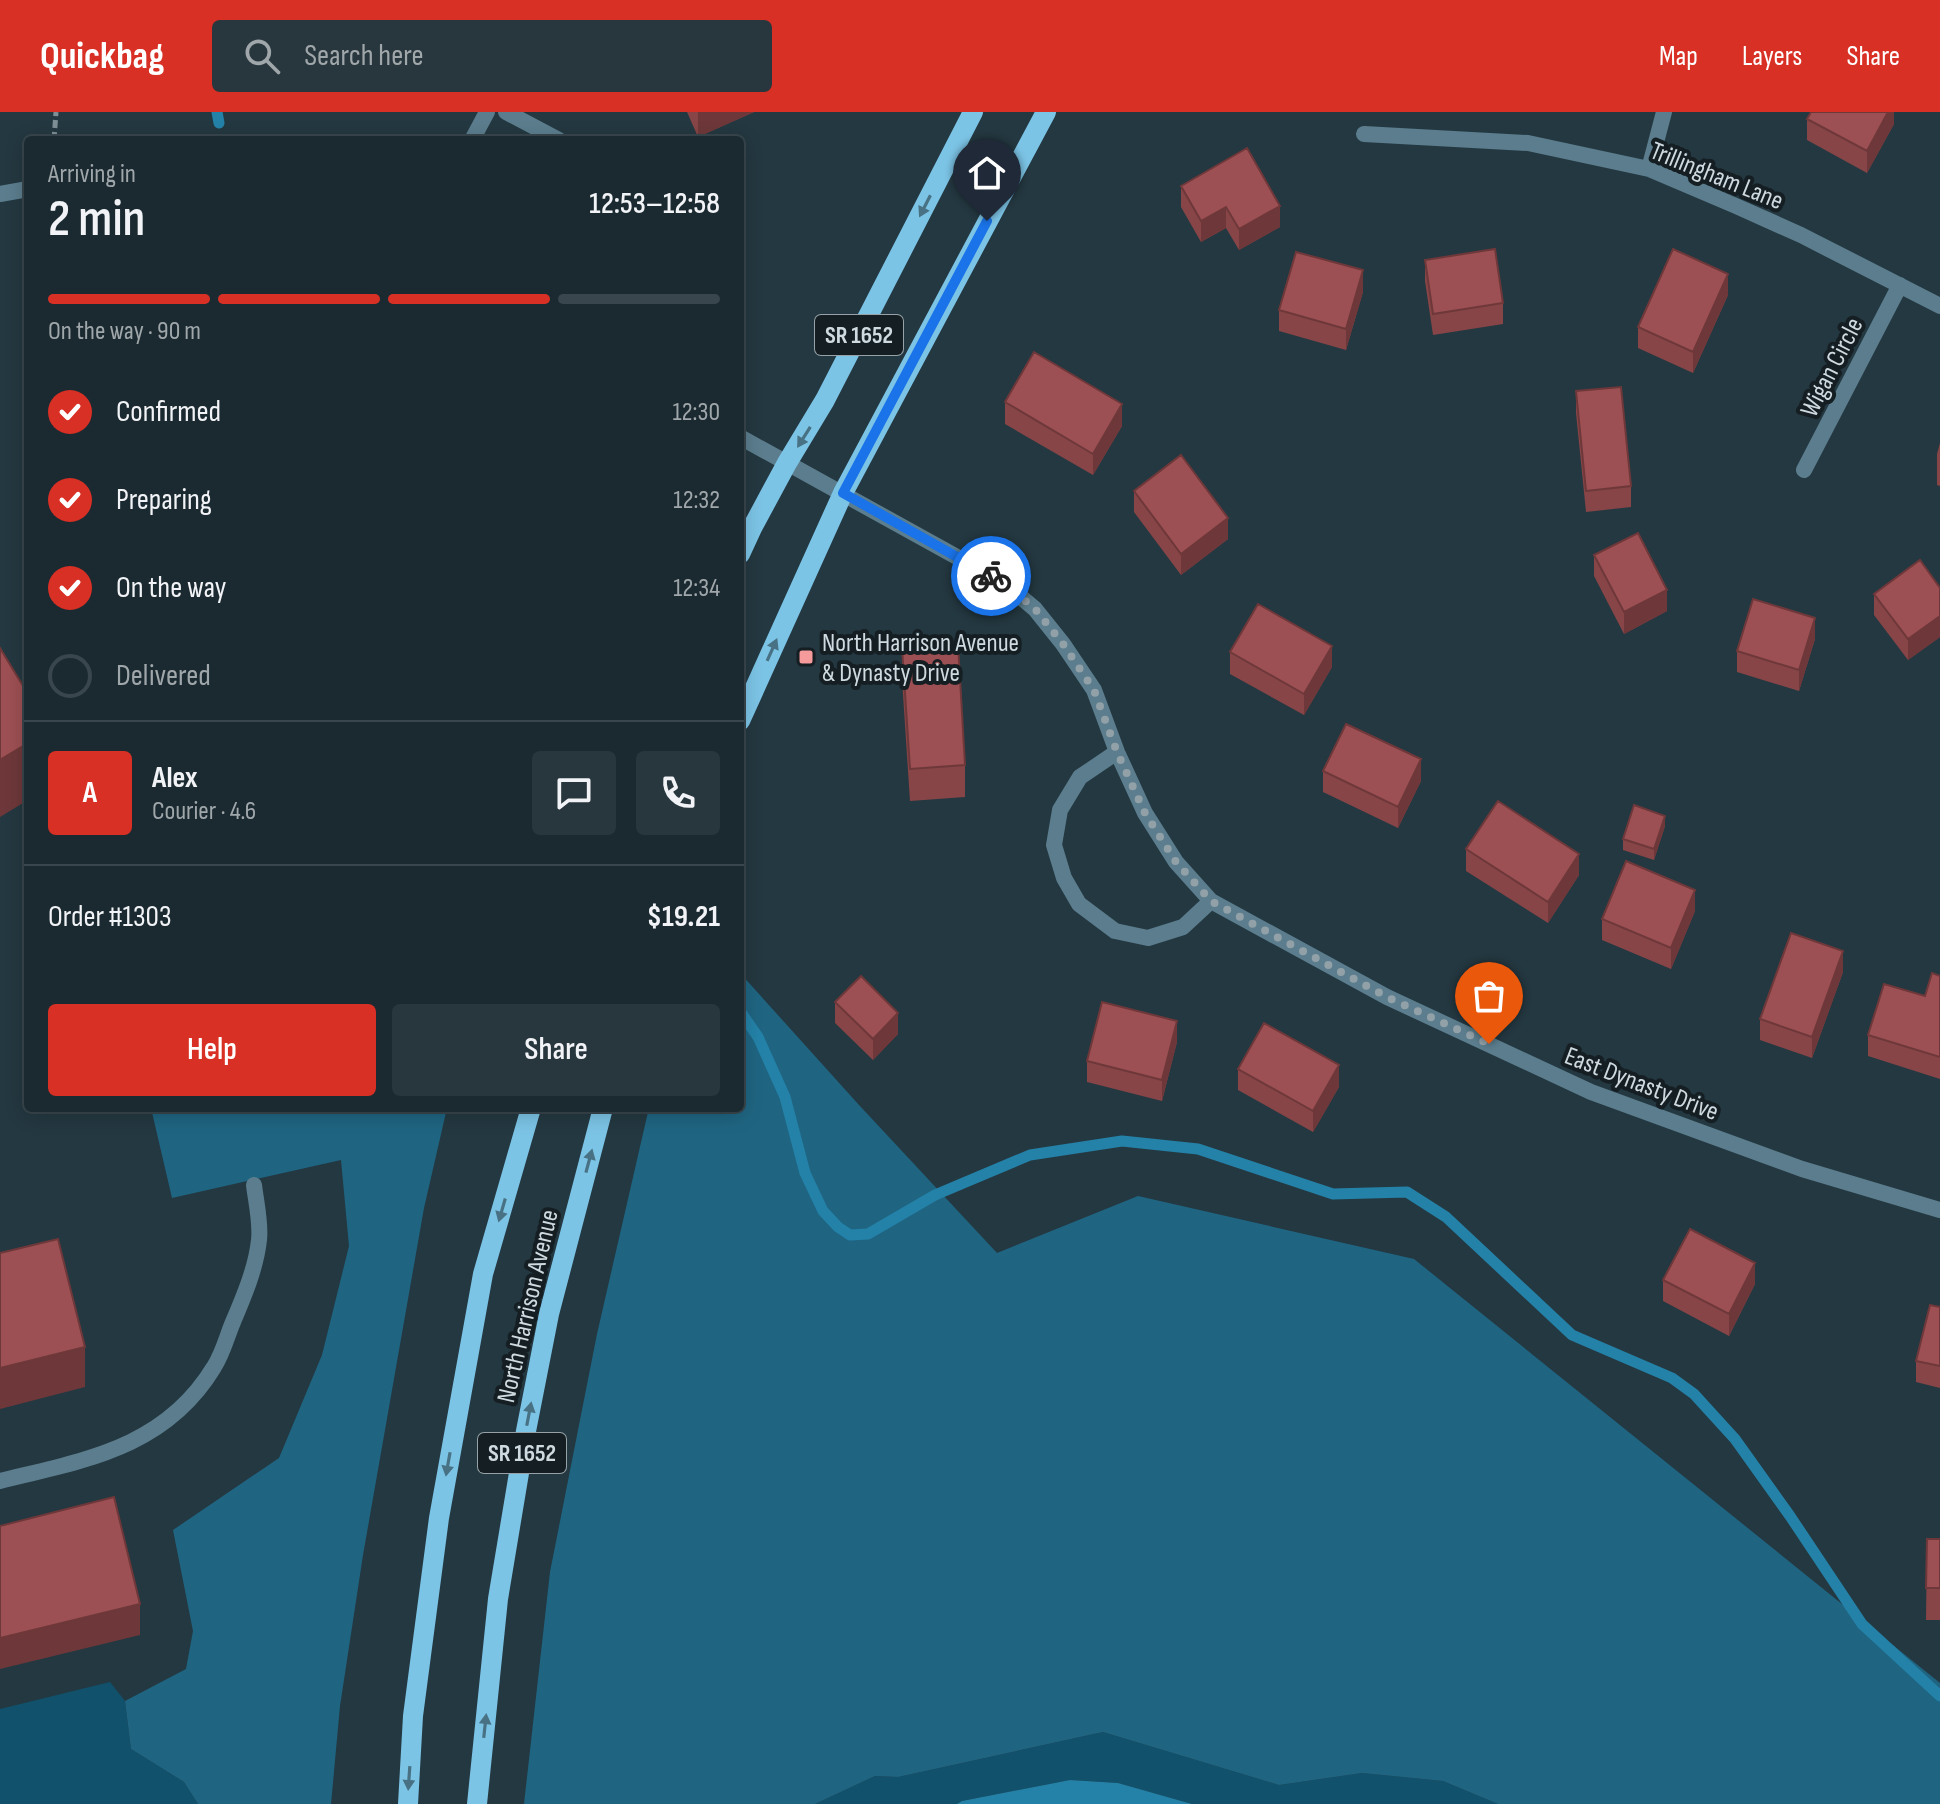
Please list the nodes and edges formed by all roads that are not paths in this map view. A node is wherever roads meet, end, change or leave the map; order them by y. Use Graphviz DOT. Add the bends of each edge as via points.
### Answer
graph roads {
  1 [pos="487,112"];
  2 [pos="506,112"];
  3 [pos="973,112"];
  4 [pos="1046,112"];
  5 [pos="1664,112"];
  6 [pos="1364,134"];
  7 [pos="474,136"];
  8 [pos="551,136"];
  9 [pos="1649,169"];
  10 [pos="24,190"];
  11 [pos="0,194"];
  12 [pos="1900,285"];
  13 [pos="1940,306"];
  14 [pos="744,439"];
  15 [pos="787,463"];
  16 [pos="1804,470"];
  17 [pos="843,493"];
  18 [pos="744,545"];
  19 [pos="744,712"];
  20 [pos="1117,752"];
  21 [pos="1211,901"];
  22 [pos="530,1112"];
  23 [pos="602,1112"];
  24 [pos="254,1185"];
  25 [pos="1940,1210"];
  26 [pos="0,1481"];
  27 [pos="408,1804"];
  28 [pos="477,1804"];
  1 -- 7 [label="street"];
  2 -- 8 [label="street"];
  3 -- 15 [label="main road, SR 1652, one-way" via="816,417"];
  4 -- 17 [label="main road, SR 1652"];
  5 -- 9 [label="street"];
  6 -- 9 [label="street, Trillingham Lane" via="1528,143"];
  9 -- 12 [label="street, Trillingham Lane"];
  10 -- 11 [label="street"];
  12 -- 13 [label="street, Trillingham Lane"];
  12 -- 16 [label="street, Wigan Circle"];
  14 -- 15 [label="street, East Dynasty Drive"];
  15 -- 17 [label="street, East Dynasty Drive"];
  15 -- 18 [label="main road, SR 1652"];
  19 -- 17 [label="main road, SR 1652, one-way"];
  17 -- 20 [label="street, East Dynasty Drive" via="1004,583 1035,609 1094,690"];
  20 -- 21 [label="street, East Dynasty Drive" via="1145,813 1176,862"];
  20 -- 21 [label="street" via="1080,777 1060,810 1054,845 1079,904 1115,931 1148,938 1183,927"];
  21 -- 25 [label="street, East Dynasty Drive" via="1387,997 1591,1092 1802,1169"];
  22 -- 27 [label="main road, North Harrison Avenue / SR 1652, one-way" via="483,1274 439,1518 413,1716"];
  28 -- 23 [label="main road, North Harrison Avenue / SR 1652, one-way" via="498,1599 526,1431 549,1314"];
  24 -- 26 [label="street" via="260,1238 252,1273 216,1364 195,1396 142,1438 111,1452"];
}
